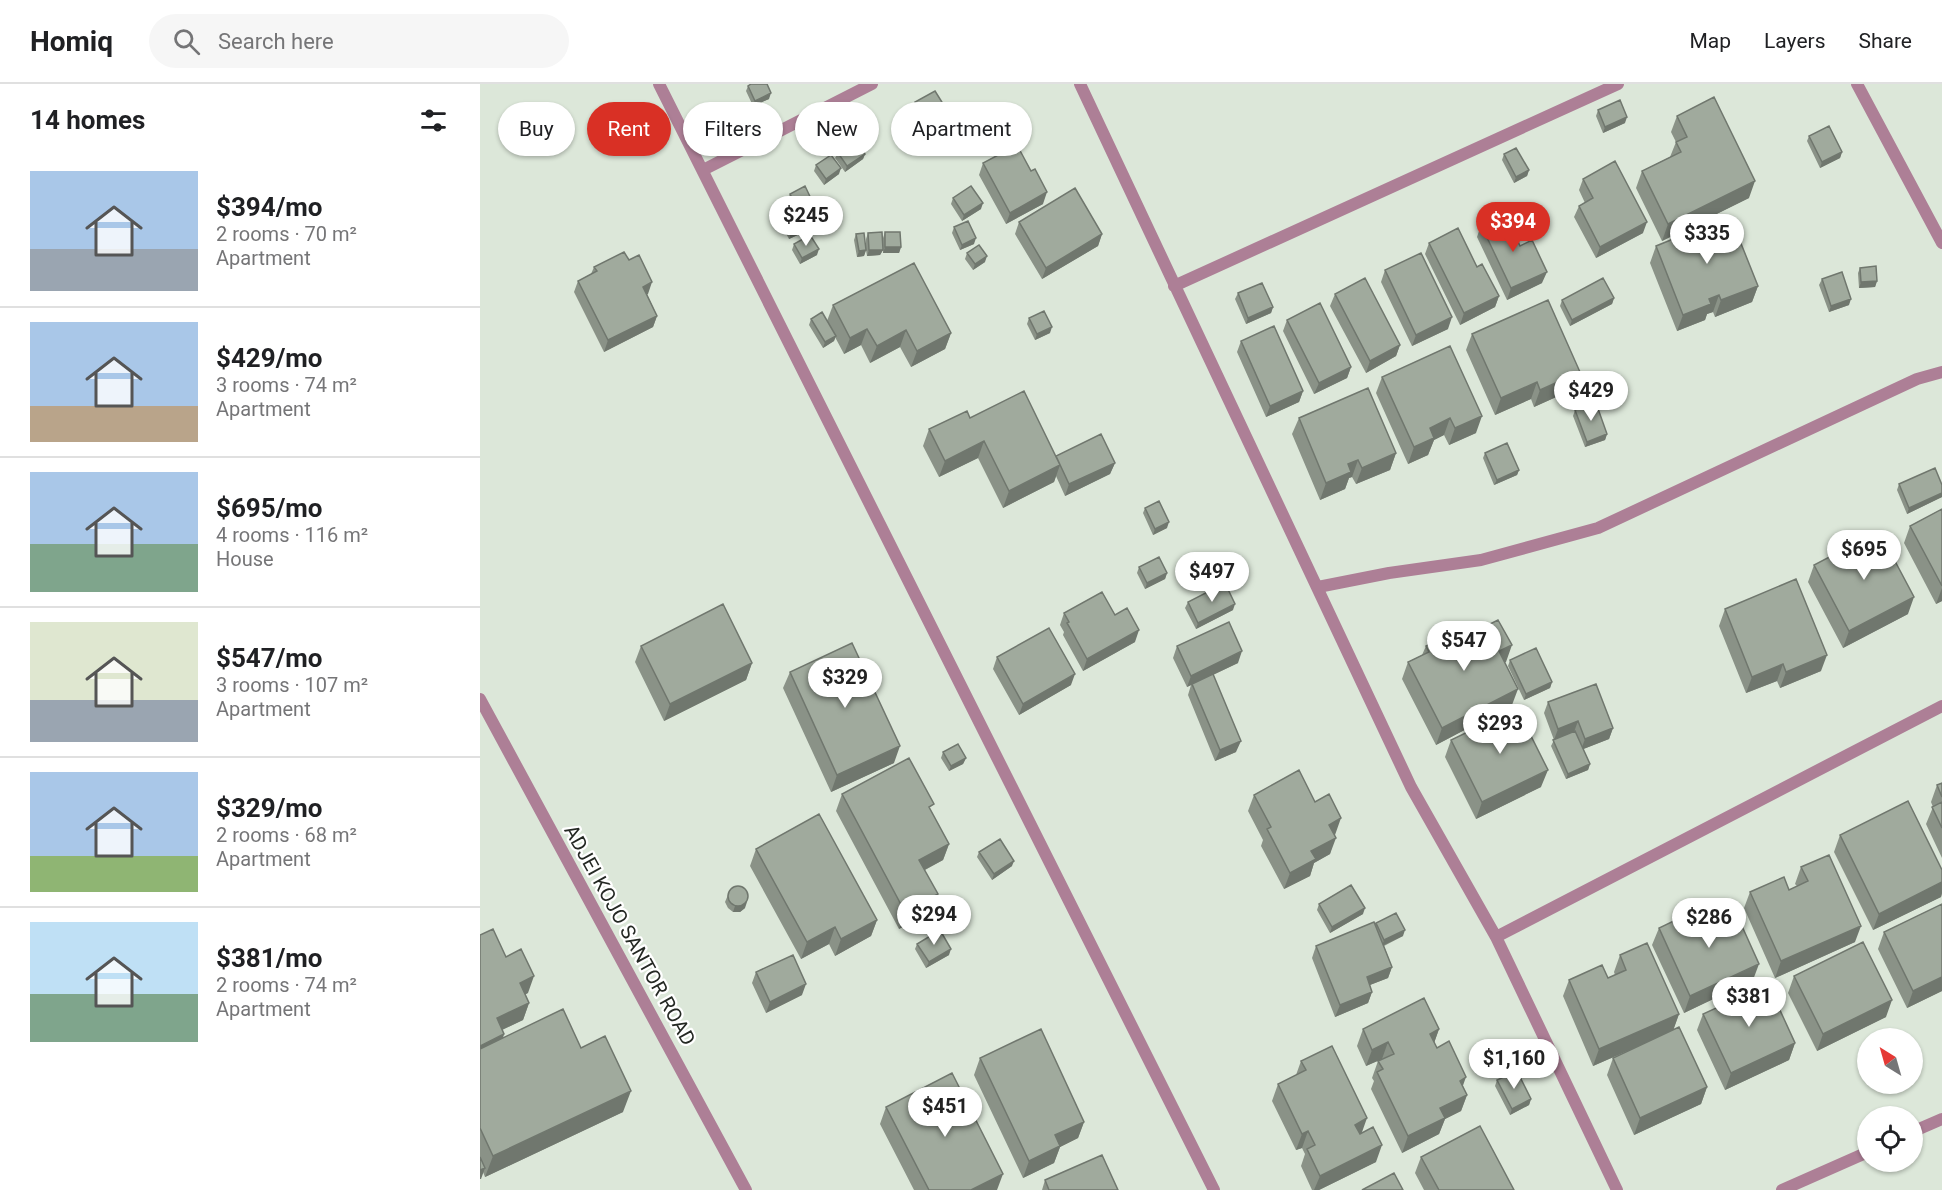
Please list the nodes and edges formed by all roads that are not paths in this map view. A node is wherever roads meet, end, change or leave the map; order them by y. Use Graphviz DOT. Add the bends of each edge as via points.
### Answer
graph roads {
  1 [pos="660,84"];
  2 [pos="872,84"];
  3 [pos="1080,84"];
  4 [pos="1618,84"];
  5 [pos="1857,84"];
  6 [pos="703,170"];
  7 [pos="1942,243"];
  8 [pos="1174,286"];
  9 [pos="1942,372"];
  10 [pos="1318,587"];
  11 [pos="480,699"];
  12 [pos="1942,706"];
  13 [pos="1496,937"];
  14 [pos="1942,1119"];
  15 [pos="1923,1127"];
  16 [pos="1857,1157"];
  17 [pos="746,1190"];
  18 [pos="1214,1190"];
  19 [pos="1617,1190"];
  20 [pos="1782,1190"];
  1 -- 6 [label="street"];
  2 -- 6 [label="street"];
  3 -- 8 [label="street"];
  4 -- 8 [label="street"];
  5 -- 7 [label="street"];
  6 -- 18 [label="street"];
  8 -- 10 [label="street"];
  9 -- 10 [label="street" via="1907,384 1598,528 1481,560"];
  10 -- 13 [label="street" via="1411,787"];
  11 -- 17 [label="street, ADJEI KOJO SANTOR ROAD"];
  12 -- 13 [label="street"];
  13 -- 19 [label="street"];
  14 -- 15 [label="street"];
  16 -- 20 [label="street"];
}
